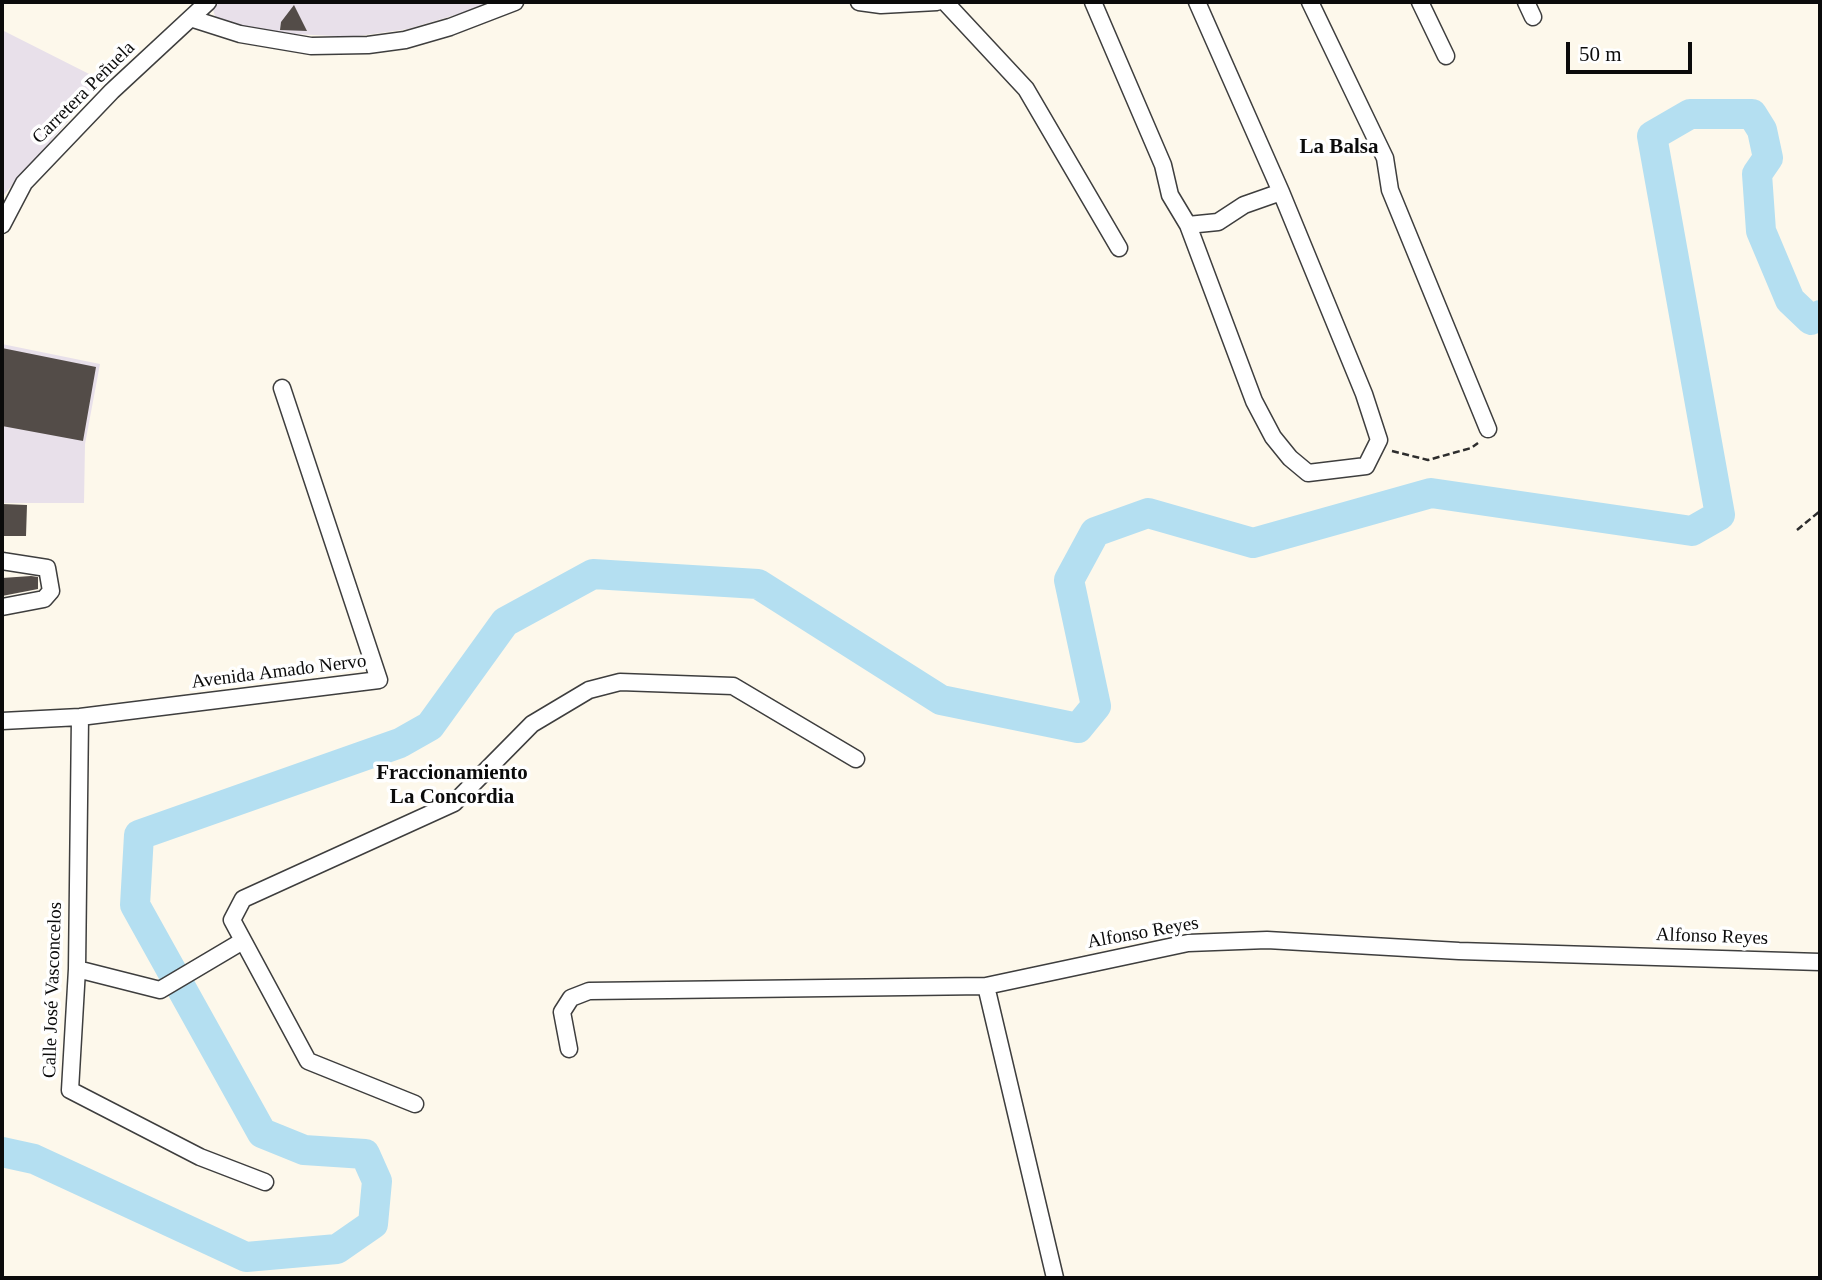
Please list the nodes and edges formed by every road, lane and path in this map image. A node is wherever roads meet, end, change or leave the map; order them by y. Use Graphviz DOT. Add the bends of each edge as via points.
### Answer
graph roads {
  1 [pos="208,2"];
  2 [pos="515,2"];
  3 [pos="859,2"];
  4 [pos="937,2"];
  5 [pos="945,2"];
  6 [pos="1093,2"];
  7 [pos="1197,2"];
  8 [pos="1311,2"];
  9 [pos="1420,2"];
  10 [pos="193,19"];
  11 [pos="1446,56"];
  12 [pos="1281,192"];
  13 [pos="2,225"];
  14 [pos="1188,225"];
  15 [pos="1119,248"];
  16 [pos="282,388"];
  17 [pos="1488,429"];
  18 [pos="1379,440"];
  19 [pos="1820,510"];
  20 [pos="1797,530"];
  21 [pos="2,561"];
  22 [pos="2,607"];
  23 [pos="80,717"];
  24 [pos="2,721"];
  25 [pos="856,759"];
  26 [pos="241,942"];
  27 [pos="1820,962"];
  28 [pos="77,969"];
  29 [pos="986,986"];
  30 [pos="569,1049"];
  31 [pos="415,1104"];
  32 [pos="265,1182"];
  33 [pos="1055,1278"];
  1 -- 10 [label="street, Carretera Peñuela"];
  2 -- 10 [label="street" via="428,34 368,44 311,46 240,34"];
  3 -- 4 [label="street"];
  5 -- 15 [label="street" via="1026,89"];
  6 -- 14 [label="street" via="1163,165 1170,195"];
  7 -- 12 [label="street"];
  8 -- 17 [label="street" via="1385,158 1390,190"];
  9 -- 11 [label="street"];
  10 -- 13 [label="street, Carretera Peñuela" via="112,90 24,183"];
  12 -- 14 [label="street" via="1244,205 1218,222"];
  12 -- 18 [label="street"];
  14 -- 18 [label="street" via="1254,401 1290,458 1308,472 1366,466"];
  16 -- 23 [label="street, Avenida Amado Nervo" via="379,680"];
  17 -- 18 [label="path" via="1471,449 1428,460 1395,454"];
  19 -- 20 [label="path"];
  21 -- 22 [label="street" via="43,566 50,573 51,591 44,599"];
  23 -- 24 [label="street, Avenida Amado Nervo"];
  23 -- 28 [label="street, Calle José Vasconcelos"];
  25 -- 26 [label="street" via="733,686 620,681 589,690 532,724 454,803 243,899 232,920"];
  26 -- 28 [label="street" via="160,990"];
  26 -- 31 [label="street" via="308,1061"];
  27 -- 29 [label="street, Alfonso Reyes" via="1254,941 1188,943"];
  28 -- 32 [label="street, Calle José Vasconcelos" via="70,1090 200,1157"];
  29 -- 30 [label="street, Alfonso Reyes" via="589,991 571,998 562,1012"];
  29 -- 33 [label="street"];
}
